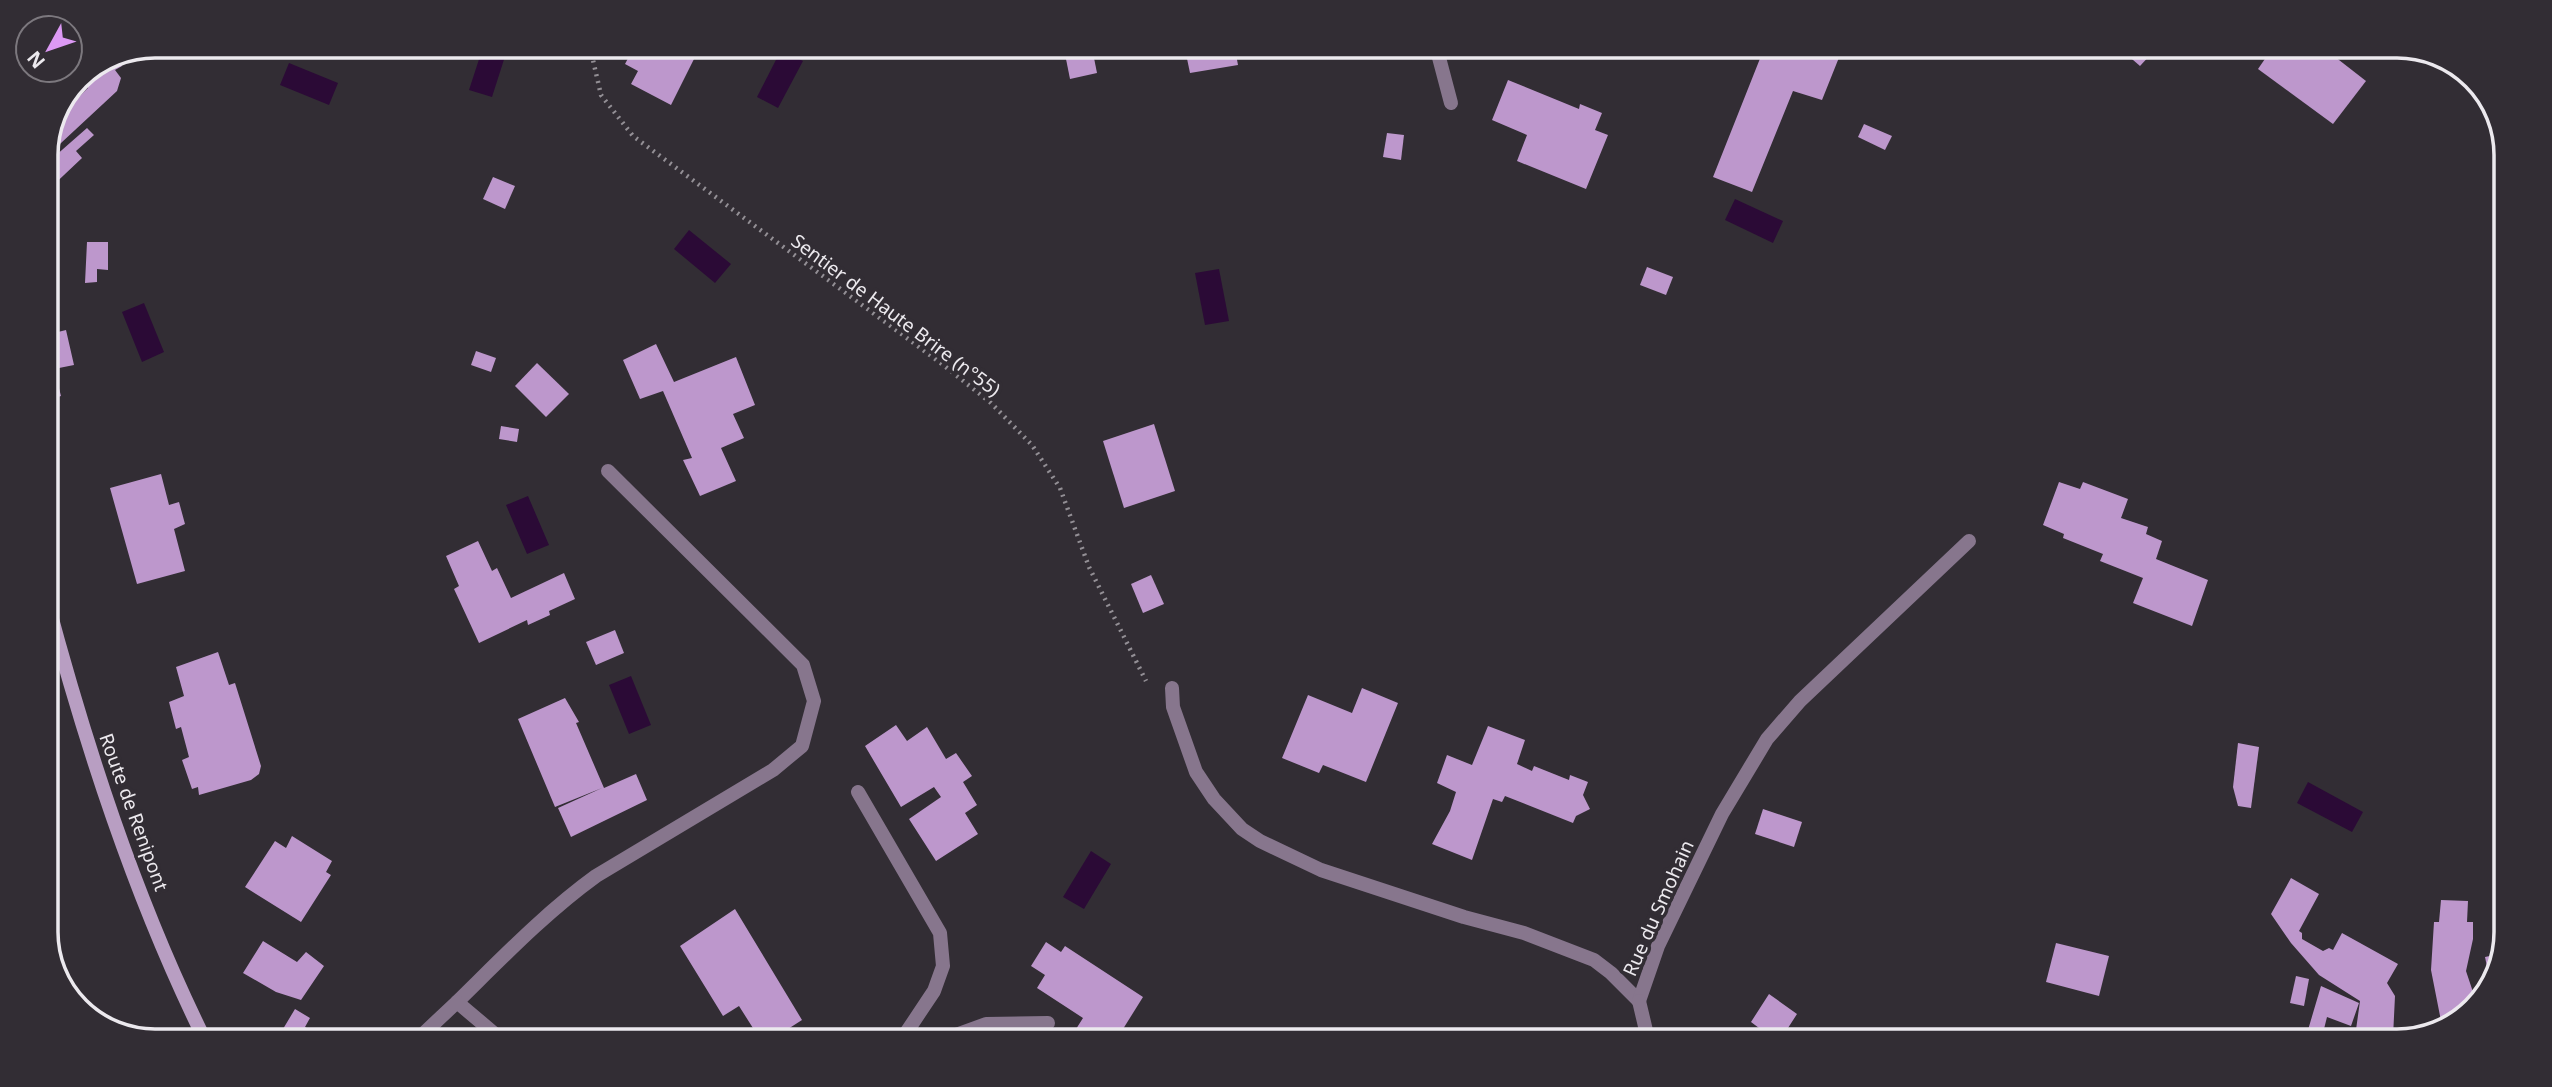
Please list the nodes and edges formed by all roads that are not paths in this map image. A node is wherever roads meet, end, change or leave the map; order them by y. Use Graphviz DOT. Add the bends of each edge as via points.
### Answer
graph roads {
  1 [pos="1439,58"];
  2 [pos="1451,103"];
  3 [pos="608,471"];
  4 [pos="1969,541"];
  5 [pos="58,641"];
  6 [pos="1172,688"];
  7 [pos="858,792"];
  8 [pos="1639,1001"];
  9 [pos="457,1002"];
  10 [pos="1048,1023"];
  11 [pos="200,1029"];
  12 [pos="428,1029"];
  13 [pos="489,1029"];
  14 [pos="909,1029"];
  15 [pos="972,1029"];
  16 [pos="1646,1029"];
  1 -- 2 [label="street"];
  3 -- 9 [label="street" via="803,665 814,701 802,746 773,771 571,894"];
  4 -- 8 [label="street, Rue du Smohain" via="1800,701 1767,739 1722,814 1658,946"];
  5 -- 11 [label="street, Route de Renipont" via="114,820"];
  6 -- 8 [label="street, Rue du Smohain" via="1173,707 1196,772 1214,799 1260,841 1321,870 1524,933 1594,960"];
  7 -- 14 [label="street" via="940,933 943,966 934,991"];
  8 -- 16 [label="street"];
  9 -- 12 [label="street"];
  9 -- 13 [label="street"];
  10 -- 15 [label="street" via="986,1024"];
}
